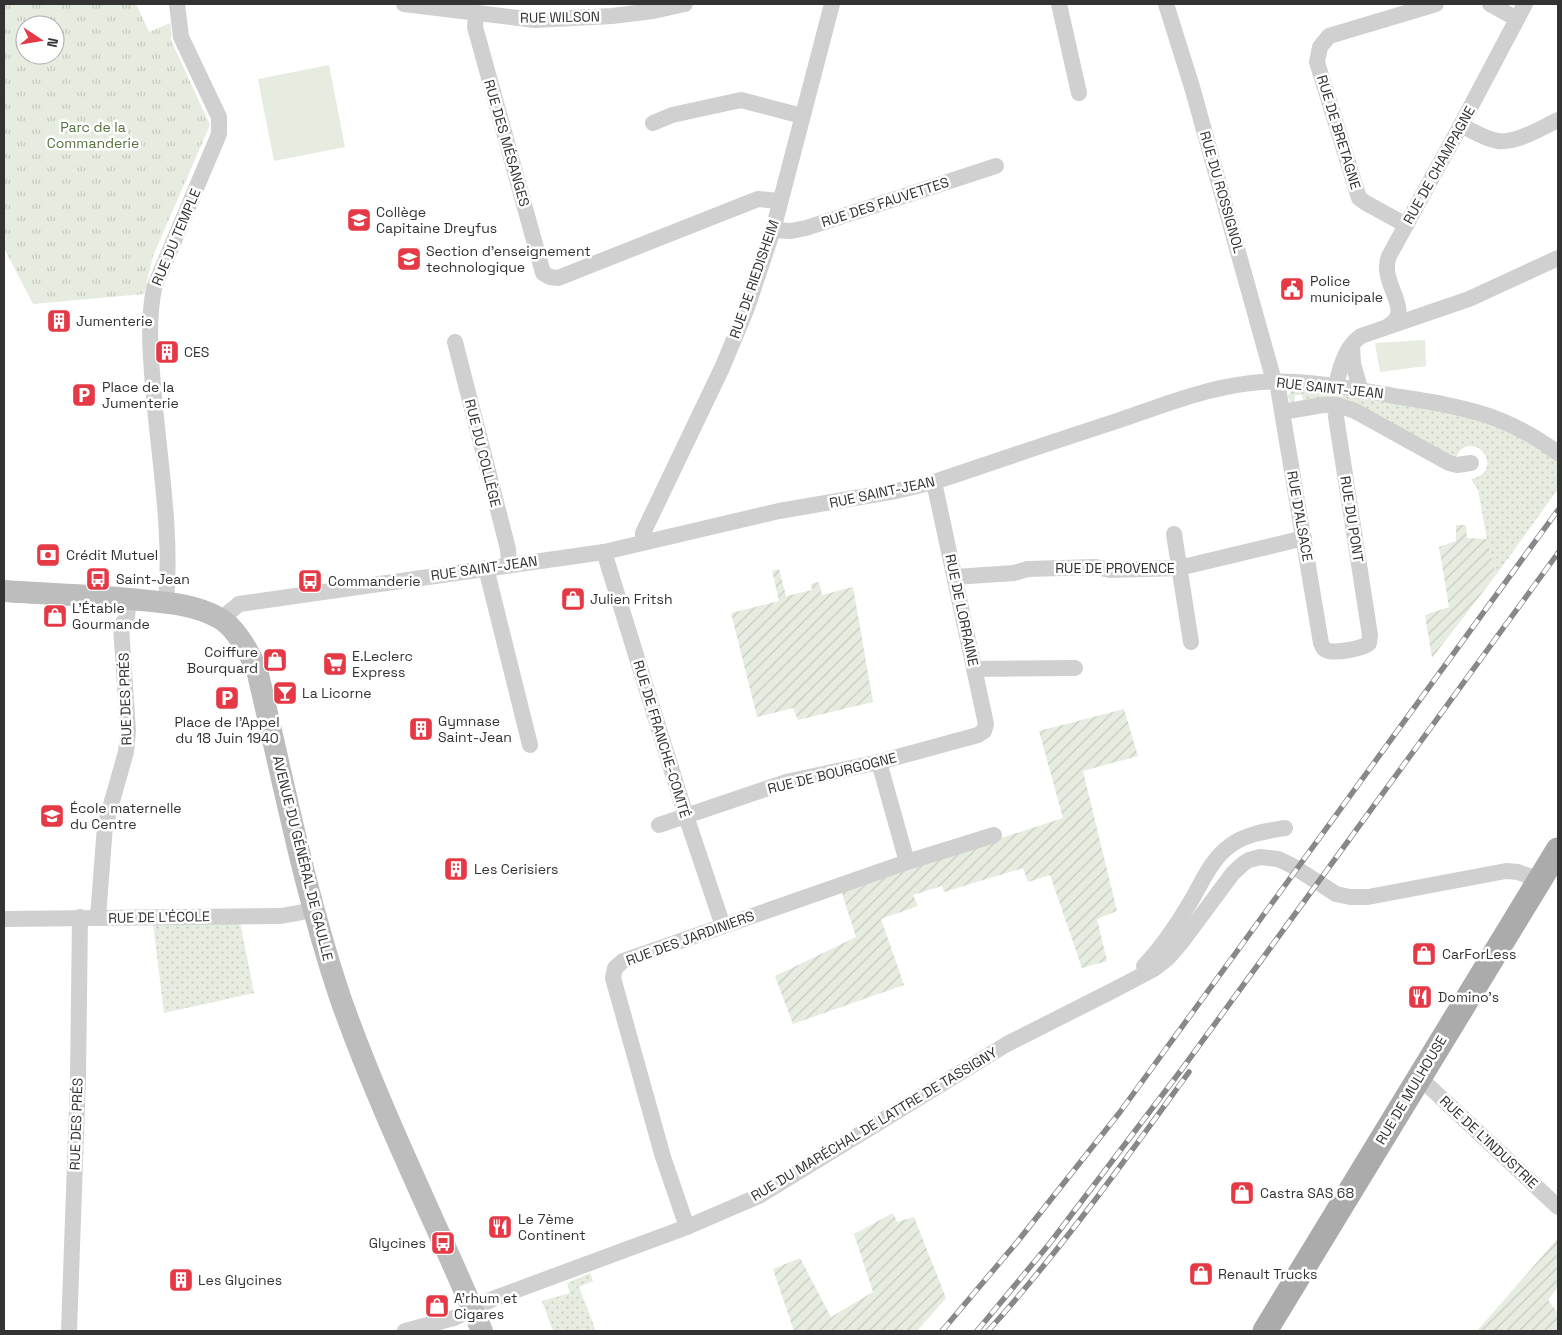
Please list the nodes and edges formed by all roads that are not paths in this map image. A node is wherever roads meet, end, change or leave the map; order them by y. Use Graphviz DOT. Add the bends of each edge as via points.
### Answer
graph roads {
  1 [pos="177,4"];
  2 [pos="404,4"];
  3 [pos="685,4"];
  4 [pos="832,4"];
  5 [pos="1059,4"];
  6 [pos="1166,4"];
  7 [pos="1436,4"];
  8 [pos="1490,4"];
  9 [pos="1525,4"];
  10 [pos="535,12"];
  11 [pos="476,14"];
  12 [pos="1517,19"];
  13 [pos="1079,93"];
  14 [pos="802,116"];
  15 [pos="1558,120"];
  16 [pos="653,123"];
  17 [pos="1462,125"];
  18 [pos="996,166"];
  19 [pos="779,202"];
  20 [pos="1406,226"];
  21 [pos="772,230"];
  22 [pos="1558,258"];
  23 [pos="1388,326"];
  24 [pos="455,342"];
  25 [pos="1352,345"];
  26 [pos="1276,381"];
  27 [pos="1336,387"];
  28 [pos="1362,391"];
  29 [pos="1337,405"];
  30 [pos="1282,412"];
  31 [pos="1558,453"];
  32 [pos="1471,463"];
  33 [pos="934,482"];
  34 [pos="1174,534"];
  35 [pos="1304,538"];
  36 [pos="644,542"];
  37 [pos="604,552"];
  38 [pos="510,564"];
  39 [pos="486,568"];
  40 [pos="1180,568"];
  41 [pos="954,577"];
  42 [pos="4,591"];
  43 [pos="129,599"];
  44 [pos="166,602"];
  45 [pos="221,619"];
  46 [pos="1191,642"];
  47 [pos="1326,650"];
  48 [pos="1076,668"];
  49 [pos="975,670"];
  50 [pos="978,735"];
  51 [pos="530,745"];
  52 [pos="879,762"];
  53 [pos="686,816"];
  54 [pos="659,825"];
  55 [pos="1285,828"];
  56 [pos="994,836"];
  57 [pos="1558,850"];
  58 [pos="907,862"];
  59 [pos="1540,880"];
  60 [pos="314,910"];
  61 [pos="80,917"];
  62 [pos="98,917"];
  63 [pos="4,919"];
  64 [pos="723,926"];
  65 [pos="1130,982"];
  66 [pos="1419,1077"];
  67 [pos="1558,1207"];
  68 [pos="687,1227"];
  69 [pos="473,1309"];
  70 [pos="69,1331"];
  71 [pos="405,1331"];
  72 [pos="482,1331"];
  73 [pos="1265,1331"];
  1 -- 44 [label="street, RUE DU TEMPLE" via="184,45 220,117 219,134 154,288 151,306 149,339 164,490"];
  2 -- 11 [label="street, RUE WILSON"];
  3 -- 10 [label="street, RUE WILSON" via="612,16"];
  4 -- 14 [label="street, RUE DE RIEDISHEIM"];
  5 -- 13 [label="street"];
  6 -- 26 [label="street, RUE DU ROSSIGNOL"];
  7 -- 20 [label="street, RUE DE BRETAGNE" via="1330,36 1320,47 1317,62 1359,198"];
  8 -- 12 [label="street"];
  9 -- 12 [label="street, RUE DE CHAMPAGNE"];
  10 -- 11 [label="street, RUE WILSON"];
  11 -- 19 [label="street, RUE DES MÉSANGES" via="474,28 543,273 558,278 758,199"];
  12 -- 17 [label="street, RUE DE CHAMPAGNE"];
  14 -- 16 [label="street" via="742,100 672,115"];
  14 -- 19 [label="street, RUE DE RIEDISHEIM"];
  15 -- 17 [label="street" via="1506,141 1491,139"];
  17 -- 20 [label="street, RUE DE CHAMPAGNE"];
  18 -- 21 [label="street, RUE DES FAUVETTES" via="806,228"];
  19 -- 21 [label="street, RUE DE RIEDISHEIM"];
  20 -- 23 [label="street, RUE DE CHAMPAGNE" via="1387,263 1387,275 1400,311"];
  21 -- 36 [label="street, RUE DE RIEDISHEIM" via="740,325 643,533"];
  22 -- 23 [label="street" via="1469,299"];
  23 -- 25 [label="street" via="1361,336"];
  24 -- 38 [label="street, RUE DU COLLÈGE"];
  25 -- 27 [label="street"];
  25 -- 28 [label="street" via="1353,364"];
  26 -- 27 [label="street, RUE SAINT-JEAN"];
  26 -- 30 [label="street, RUE D'ALSACE"];
  26 -- 33 [label="street, RUE SAINT-JEAN" via="1198,394"];
  27 -- 28 [label="street, RUE SAINT-JEAN"];
  28 -- 31 [label="street, RUE SAINT-JEAN" via="1476,411 1526,432"];
  29 -- 30 [label="street"];
  29 -- 32 [label="street, RUE SAINT-JEAN" via="1449,464"];
  29 -- 47 [label="street, RUE DU PONT" via="1336,417 1370,639 1362,647"];
  30 -- 35 [label="street, RUE D'ALSACE"];
  33 -- 36 [label="street, RUE SAINT-JEAN" via="896,492 779,511"];
  33 -- 41 [label="street, RUE DE LORRAINE"];
  34 -- 40 [label="street"];
  35 -- 40 [label="street, RUE DE PROVENCE"];
  35 -- 47 [label="street, RUE D'ALSACE" via="1321,643"];
  36 -- 37 [label="street, RUE SAINT-JEAN"];
  37 -- 38 [label="street, RUE SAINT-JEAN"];
  37 -- 53 [label="street, RUE DE FRANCHE-COMTÉ"];
  38 -- 39 [label="street, RUE SAINT-JEAN"];
  39 -- 45 [label="street, RUE SAINT-JEAN" via="239,604"];
  39 -- 51 [label="street"];
  40 -- 41 [label="street, RUE DE PROVENCE" via="1028,569"];
  40 -- 46 [label="street"];
  41 -- 49 [label="street, RUE DE LORRAINE"];
  42 -- 43 [label="main road, AVENUE DU GÉNÉRAL DE GAULLE"];
  43 -- 44 [label="main road, AVENUE DU GÉNÉRAL DE GAULLE"];
  43 -- 62 [label="street, RUE DES PRÉS" via="127,618 121,626 128,738 105,826"];
  44 -- 45 [label="main road, AVENUE DU GÉNÉRAL DE GAULLE" via="198,609"];
  45 -- 60 [label="main road, AVENUE DU GÉNÉRAL DE GAULLE" via="250,653 257,670"];
  48 -- 49 [label="street"];
  49 -- 50 [label="street, RUE DE LORRAINE" via="986,724"];
  50 -- 52 [label="street, RUE DE BOURGOGNE"];
  52 -- 53 [label="street, RUE DE BOURGOGNE" via="786,782"];
  52 -- 58 [label="street"];
  53 -- 54 [label="street, RUE DE BOURGOGNE"];
  53 -- 64 [label="street, RUE DE FRANCHE-COMTÉ"];
  55 -- 65 [label="street, RUE DU MARÉCHAL DE LATTRE DE TASSIGNY" via="1242,839 1219,854 1165,943"];
  56 -- 58 [label="street, RUE DES JARDINIERS"];
  57 -- 59 [label="main road, RUE DE MULHOUSE"];
  58 -- 64 [label="street, RUE DES JARDINIERS"];
  59 -- 65 [label="street, RUE DU MARÉCHAL DE LATTRE DE TASSIGNY" via="1515,871 1350,898 1330,891 1278,859 1254,858 1244,863 1225,882 1174,951 1154,969"];
  59 -- 66 [label="main road, RUE DE MULHOUSE"];
  60 -- 62 [label="street, RUE DE L'ÉCOLE" via="280,916"];
  60 -- 69 [label="main road, AVENUE DU GÉNÉRAL DE GAULLE" via="366,1068"];
  61 -- 62 [label="street, RUE DE L'ÉCOLE"];
  61 -- 63 [label="street, RUE DE L'ÉCOLE"];
  61 -- 70 [label="street, RUE DES PRÉS"];
  64 -- 68 [label="street, RUE DES JARDINIERS" via="623,961 615,968 613,978 663,1157"];
  65 -- 68 [label="street, RUE DU MARÉCHAL DE LATTRE DE TASSIGNY" via="1007,1044 759,1196"];
  66 -- 67 [label="street, RUE DE L'INDUSTRIE"];
  66 -- 73 [label="main road, RUE DE MULHOUSE"];
  68 -- 69 [label="street, RUE DU MARÉCHAL DE LATTRE DE TASSIGNY"];
  69 -- 71 [label="street, RUE DU MARÉCHAL DE LATTRE DE TASSIGNY" via="454,1318"];
  69 -- 72 [label="main road, AVENUE DU GÉNÉRAL DE GAULLE"];
}
